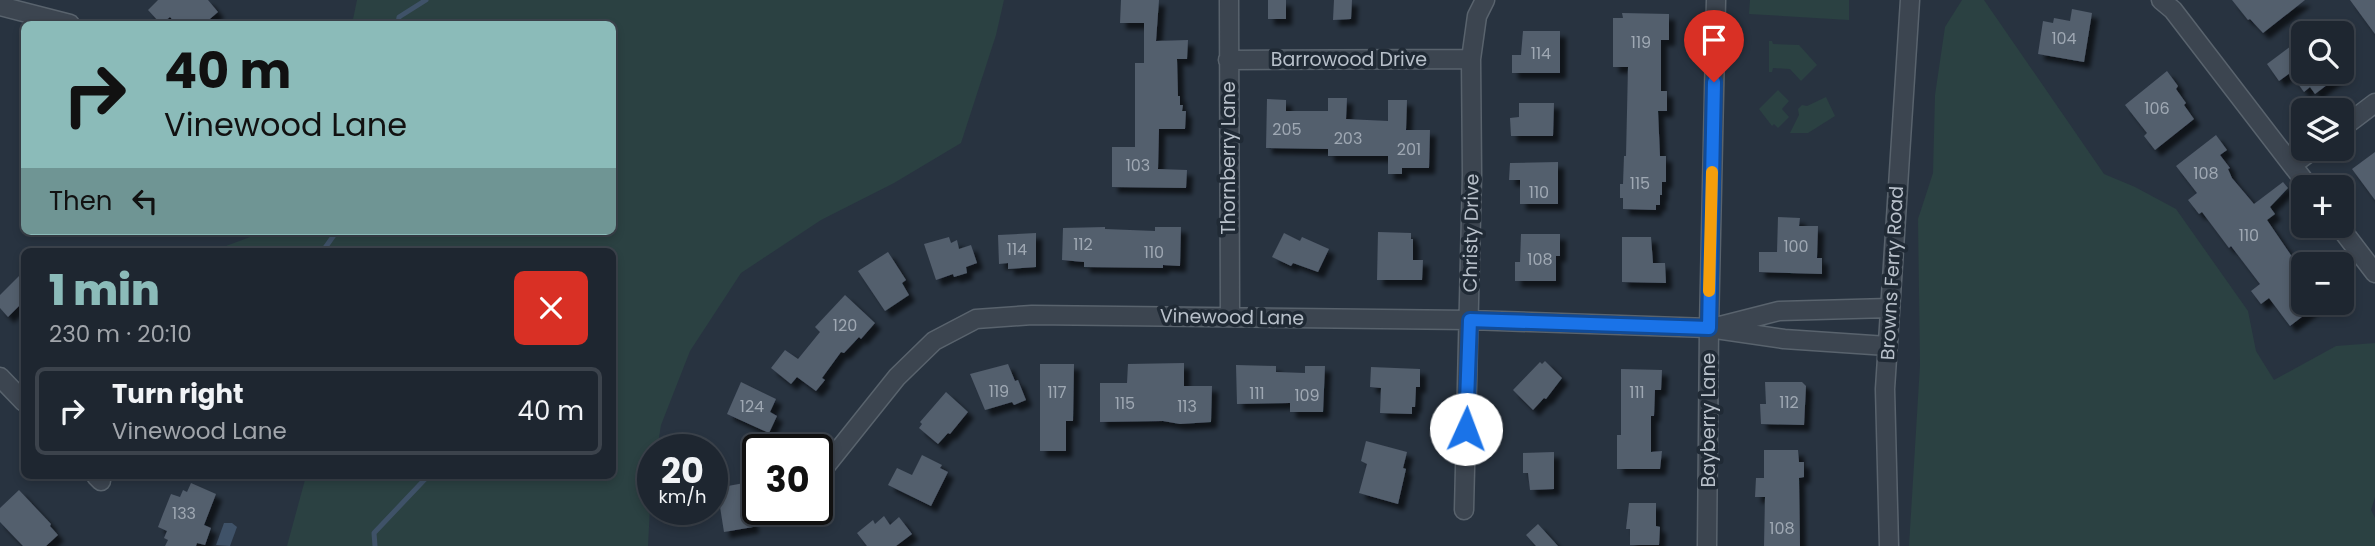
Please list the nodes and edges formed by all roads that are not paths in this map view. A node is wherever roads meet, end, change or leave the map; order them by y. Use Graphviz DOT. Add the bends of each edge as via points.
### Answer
graph roads {
  1 [pos="1228,0"];
  2 [pos="1485,0"];
  3 [pos="1716,0"];
  4 [pos="1910,0"];
  5 [pos="2161,0"];
  6 [pos="0,6"];
  7 [pos="58,21"];
  8 [pos="1471,59"];
  9 [pos="1228,60"];
  10 [pos="2375,103"];
  11 [pos="2354,119"];
  12 [pos="2298,161"];
  13 [pos="2292,165"];
  14 [pos="2300,175"];
  15 [pos="2348,238"];
  16 [pos="2375,273"];
  17 [pos="1889,308"];
  18 [pos="1230,316"];
  19 [pos="1470,320"];
  20 [pos="1709,328"];
  21 [pos="1887,346"];
  22 [pos="0,377"];
  23 [pos="21,399"];
  24 [pos="833,457"];
  25 [pos="1464,510"];
  26 [pos="1707,546"];
  27 [pos="1889,546"];
  1 -- 9 [label="street, Thornberry Lane"];
  2 -- 8 [label="street, Christy Drive" via="1477,16"];
  3 -- 20 [label="street, Bayberry Lane"];
  4 -- 17 [label="street, Browns Ferry Road"];
  5 -- 13 [label="street"];
  6 -- 7 [label="street"];
  8 -- 9 [label="street, Barrowood Drive"];
  8 -- 19 [label="street, Christy Drive"];
  9 -- 18 [label="street, Thornberry Lane"];
  10 -- 11 [label="street"];
  12 -- 13 [label="street"];
  13 -- 14 [label="street"];
  15 -- 16 [label="street"];
  17 -- 20 [label="street, Vinewood Lane" via="1779,311"];
  17 -- 21 [label="street, Browns Ferry Road"];
  18 -- 19 [label="street, Vinewood Lane"];
  18 -- 24 [label="street, Vinewood Lane" via="976,319 934,341 897,377"];
  19 -- 20 [label="street, Vinewood Lane"];
  19 -- 25 [label="street, Christy Drive"];
  20 -- 21 [label="street, Vinewood Lane"];
  20 -- 26 [label="street, Bayberry Lane"];
  21 -- 27 [label="street, Browns Ferry Road"];
  22 -- 23 [label="street"];
}
